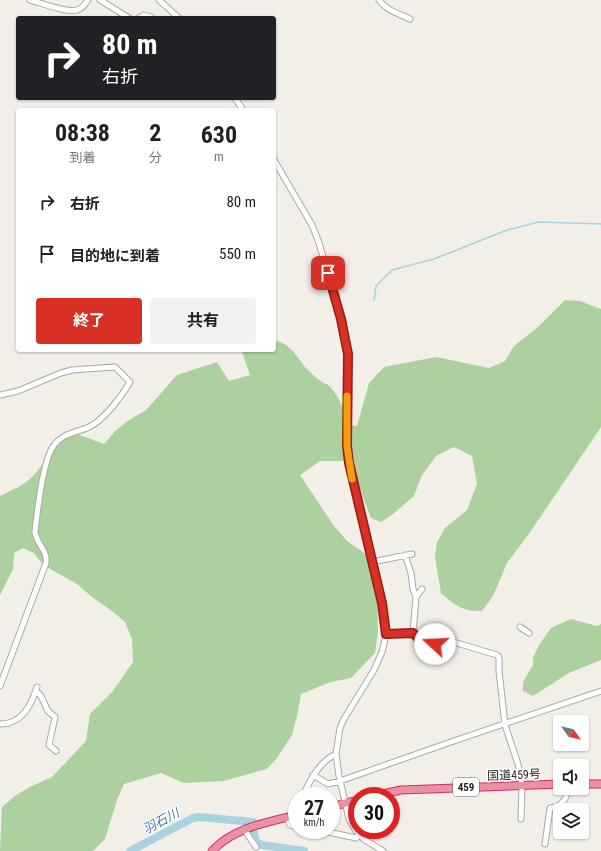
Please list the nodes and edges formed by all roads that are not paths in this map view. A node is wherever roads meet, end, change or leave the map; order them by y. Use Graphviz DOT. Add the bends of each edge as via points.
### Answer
graph roads {
  1 [pos="30,0"];
  2 [pos="88,0"];
  3 [pos="100,0"];
  4 [pos="159,0"];
  5 [pos="379,0"];
  6 [pos="126,16"];
  7 [pos="177,16"];
  8 [pos="410,19"];
  9 [pos="276,163"];
  10 [pos="0,395"];
  11 [pos="412,554"];
  12 [pos="405,555"];
  13 [pos="372,562"];
  14 [pos="422,589"];
  15 [pos="416,597"];
  16 [pos="520,627"];
  17 [pos="529,632"];
  18 [pos="413,633"];
  19 [pos="386,634"];
  20 [pos="0,686"];
  21 [pos="601,691"];
  22 [pos="505,723"];
  23 [pos="0,724"];
  24 [pos="56,751"];
  25 [pos="336,754"];
  26 [pos="313,775"];
  27 [pos="340,781"];
  28 [pos="553,784"];
  29 [pos="589,784"];
  30 [pos="601,784"];
  31 [pos="522,785"];
  32 [pos="307,787"];
  33 [pos="400,790"];
  34 [pos="566,795"];
  35 [pos="348,803"];
  36 [pos="345,804"];
  37 [pos="340,805"];
  38 [pos="348,814"];
  39 [pos="287,817"];
  40 [pos="522,819"];
  41 [pos="244,829"];
  42 [pos="364,839"];
  43 [pos="545,844"];
  44 [pos="256,848"];
  45 [pos="212,851"];
  46 [pos="383,851"];
  1 -- 2 [label="street" via="74,11"];
  3 -- 6 [label="street"];
  4 -- 7 [label="street"];
  5 -- 8 [label="street" via="390,10"];
  9 -- 13 [label="street" via="312,225 341,319 348,354 349,463"];
  10 -- 20 [label="street" via="18,391 72,370 114,367 130,382 114,404 95,423 62,436 50,450 35,532 46,557 46,563"];
  11 -- 12 [label="street"];
  12 -- 13 [label="street"];
  12 -- 15 [label="street"];
  13 -- 19 [label="street"];
  14 -- 15 [label="street"];
  15 -- 18 [label="street"];
  16 -- 17 [label="street"];
  18 -- 19 [label="street"];
  18 -- 22 [label="street" via="424,643 450,641 497,655"];
  19 -- 25 [label="street" via="374,670 340,728"];
  21 -- 22 [label="street"];
  22 -- 27 [label="street"];
  22 -- 31 [label="street"];
  23 -- 24 [label="street" via="11,723 20,718 33,701 37,689 48,711 55,717 48,745"];
  25 -- 26 [label="street"];
  25 -- 27 [label="street"];
  26 -- 27 [label="street" via="328,784"];
  26 -- 32 [label="street"];
  27 -- 36 [label="street"];
  28 -- 31 [label="highway, 国道459号 / 459"];
  29 -- 30 [label="highway"];
  31 -- 33 [label="highway, 国道459号 / 459"];
  31 -- 40 [label="street"];
  34 -- 43 [label="street" via="562,805 550,808"];
  35 -- 36 [label="highway"];
  36 -- 37 [label="highway"];
  36 -- 38 [label="street"];
  39 -- 41 [label="highway"];
  41 -- 44 [label="street"];
  41 -- 45 [label="highway" via="220,842"];
  42 -- 46 [label="street"];
}
